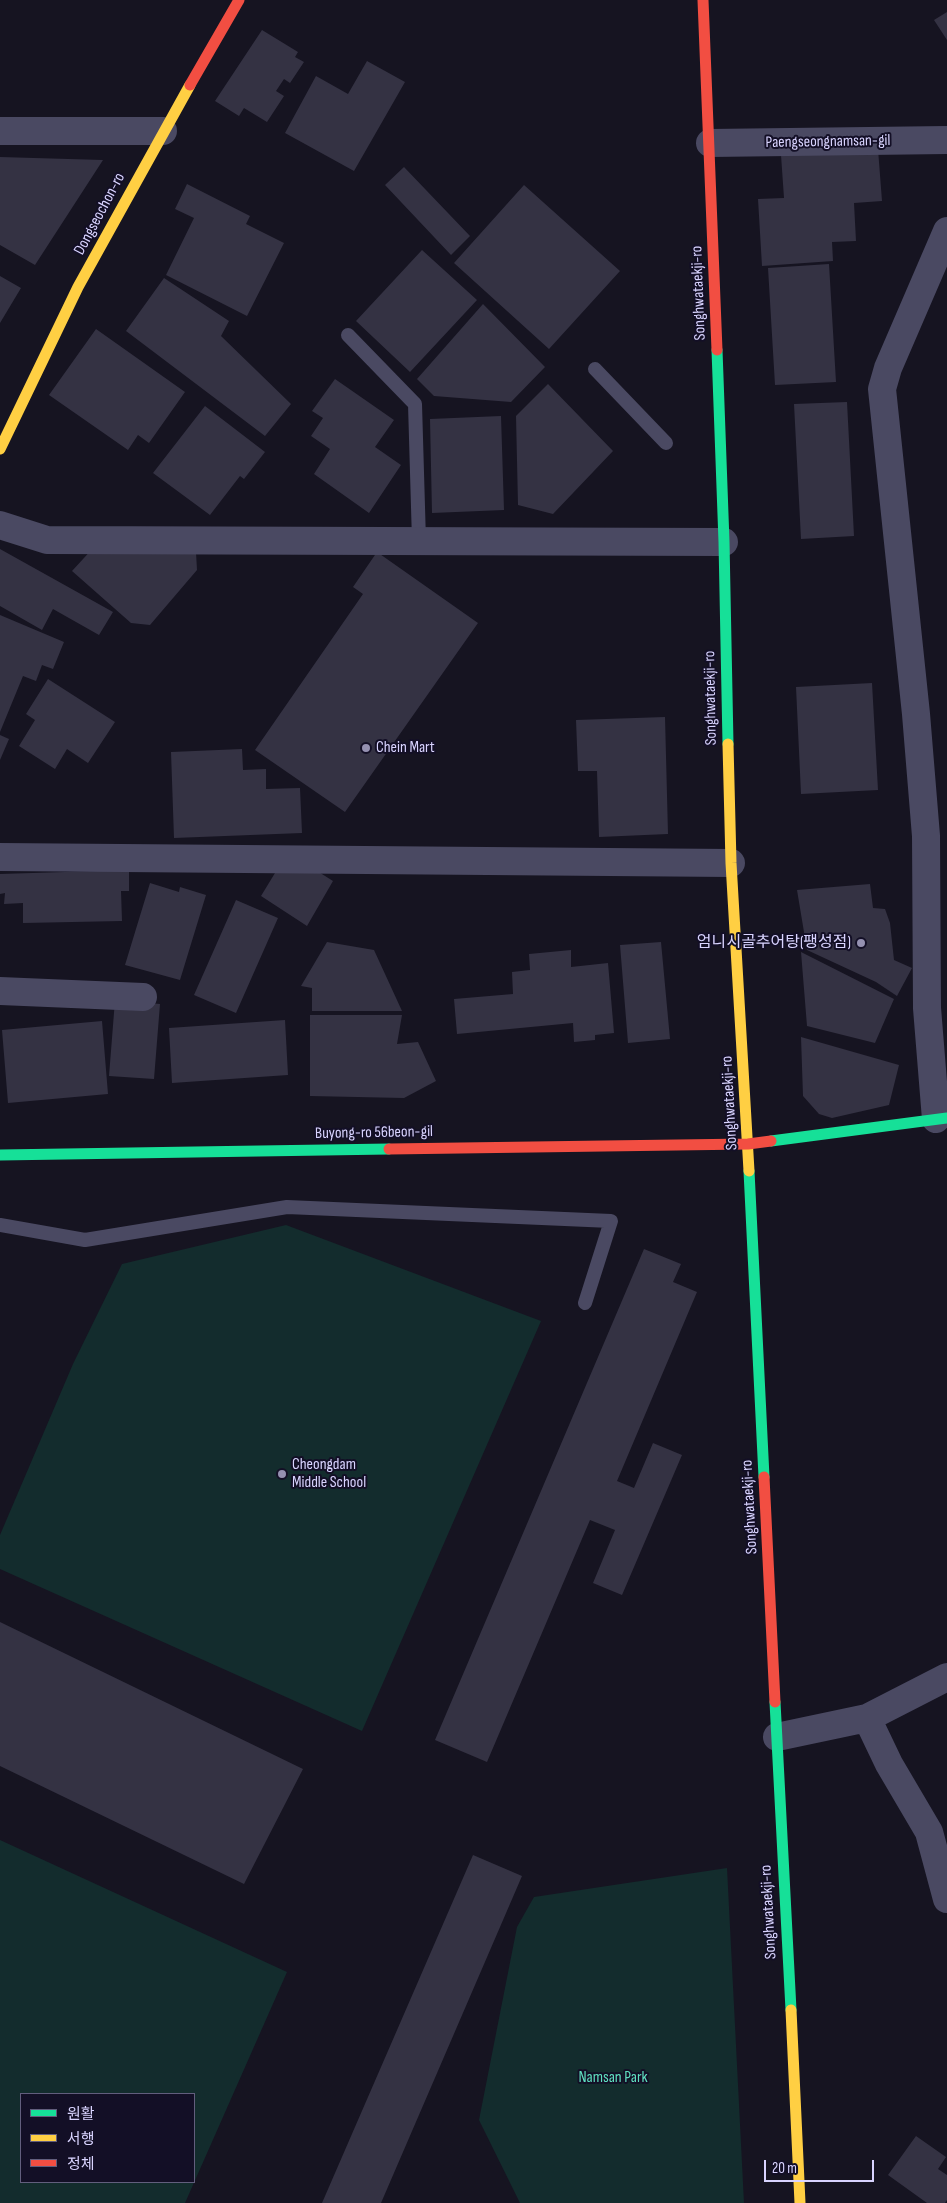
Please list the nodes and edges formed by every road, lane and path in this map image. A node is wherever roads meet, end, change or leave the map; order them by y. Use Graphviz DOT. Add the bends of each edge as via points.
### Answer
graph roads {
  1 [pos="239,0"];
  2 [pos="703,0"];
  3 [pos="0,130"];
  4 [pos="163,131"];
  5 [pos="947,140"];
  6 [pos="710,144"];
  7 [pos="947,231"];
  8 [pos="348,334"];
  9 [pos="595,369"];
  10 [pos="666,443"];
  11 [pos="0,449"];
  12 [pos="0,525"];
  13 [pos="419,541"];
  14 [pos="724,542"];
  15 [pos="0,857"];
  16 [pos="731,863"];
  17 [pos="0,991"];
  18 [pos="143,997"];
  19 [pos="941,1119"];
  20 [pos="748,1144"];
  21 [pos="0,1155"];
  22 [pos="0,1225"];
  23 [pos="585,1303"];
  24 [pos="947,1677"];
  25 [pos="866,1718"];
  26 [pos="777,1737"];
  27 [pos="947,1899"];
  28 [pos="800,2203"];
  1 -- 4 [label="street, Dongseochon-ro"];
  2 -- 6 [label="street, Songhwataekji-ro"];
  3 -- 4 [label="street"];
  4 -- 11 [label="street, Dongseochon-ro" via="78,287"];
  5 -- 6 [label="street, Paengseongnamsan-gil"];
  6 -- 14 [label="street, Songhwataekji-ro"];
  7 -- 19 [label="street" via="882,389 926,836 927,1008"];
  8 -- 13 [label="lane" via="415,404"];
  9 -- 10 [label="lane"];
  12 -- 13 [label="street" via="47,540"];
  13 -- 14 [label="street"];
  14 -- 16 [label="street, Songhwataekji-ro"];
  15 -- 16 [label="street"];
  16 -- 20 [label="street, Songhwataekji-ro"];
  17 -- 18 [label="street"];
  19 -- 20 [label="street, Buyong-ro 56beon-gil"];
  20 -- 21 [label="street, Buyong-ro 56beon-gil"];
  20 -- 26 [label="street, Songhwataekji-ro"];
  22 -- 23 [label="lane" via="85,1240 287,1207 612,1221"];
  24 -- 25 [label="street"];
  25 -- 26 [label="street"];
  25 -- 27 [label="street" via="929,1832"];
  26 -- 28 [label="street, Songhwataekji-ro"];
}
